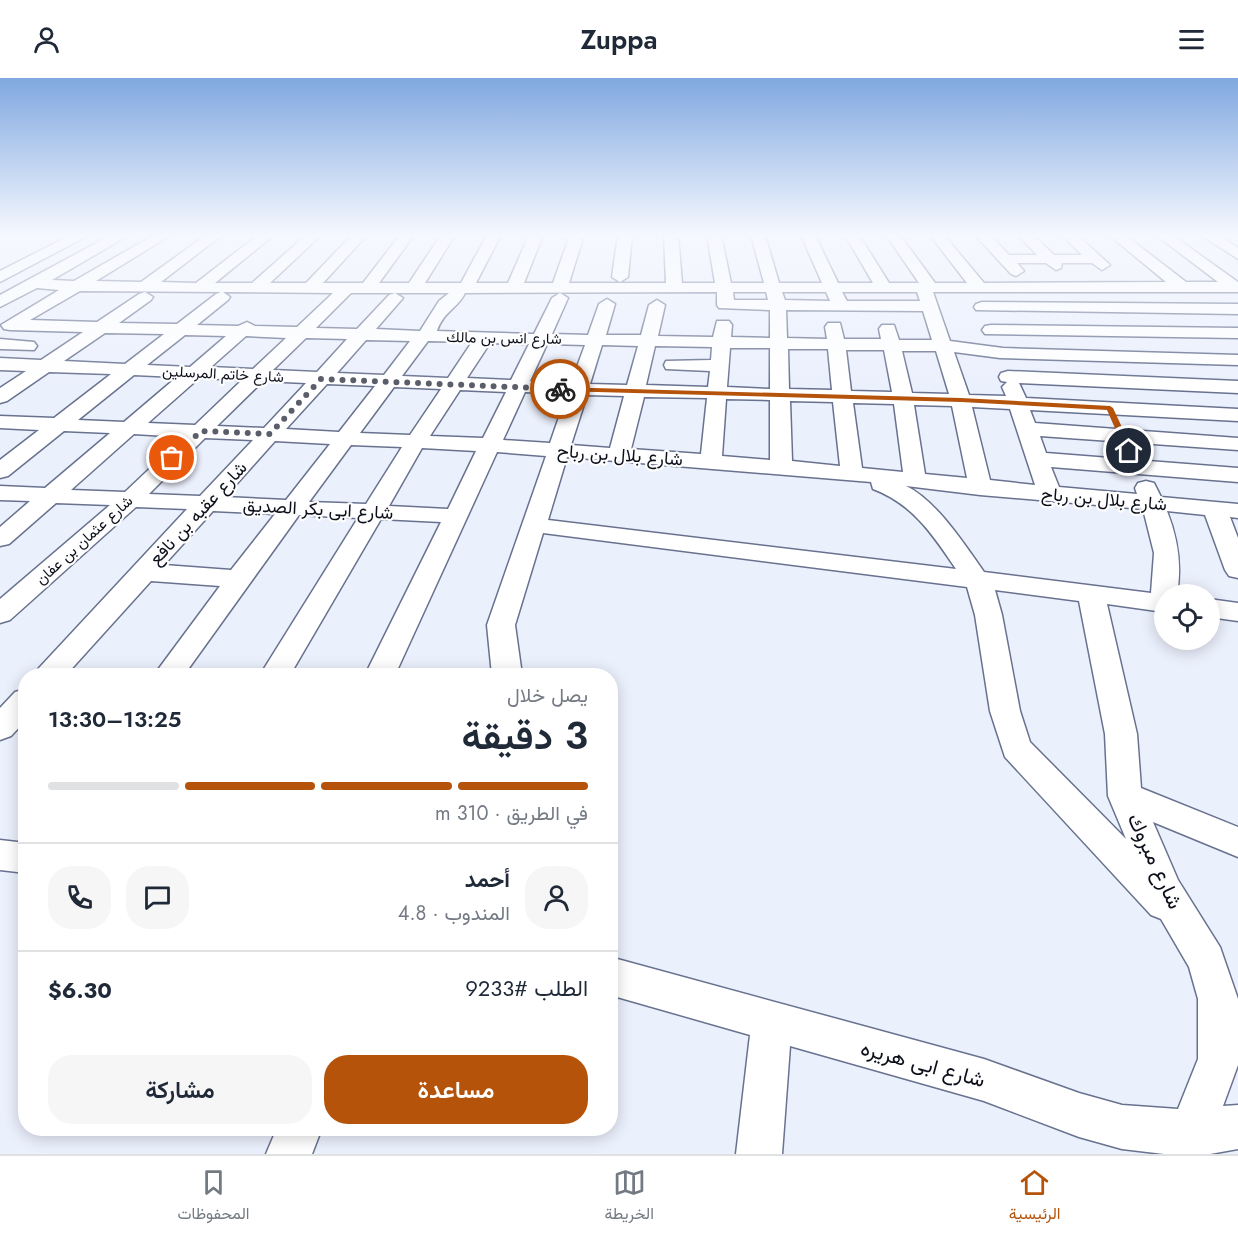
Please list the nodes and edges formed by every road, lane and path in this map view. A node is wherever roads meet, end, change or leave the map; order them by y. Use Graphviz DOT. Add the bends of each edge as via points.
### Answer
graph roads {
  1 [pos="16,285"];
  2 [pos="30,285"];
  3 [pos="65,285"];
  4 [pos="152,285"];
  5 [pos="259,285"];
  6 [pos="313,285"];
  7 [pos="360,285"];
  8 [pos="411,285"];
  9 [pos="463,285"];
  10 [pos="515,285"];
  11 [pos="562,285"];
  12 [pos="720,285"];
  13 [pos="773,285"];
  14 [pos="830,285"];
  15 [pos="877,285"];
  16 [pos="923,285"];
  17 [pos="76,286"];
  18 [pos="200,287"];
  19 [pos="674,287"];
  20 [pos="977,287"];
  21 [pos="1032,287"];
  22 [pos="1078,287"];
  23 [pos="1128,287"];
  24 [pos="1182,287"];
  25 [pos="1236,287"];
  26 [pos="256,288"];
  27 [pos="310,288"];
  28 [pos="357,288"];
  29 [pos="514,288"];
  30 [pos="144,292"];
  31 [pos="459,292"];
  32 [pos="405,293"];
  33 [pos="560,293"];
  34 [pos="0,294"];
  35 [pos="928,294"];
  36 [pos="776,296"];
  37 [pos="222,297"];
  38 [pos="883,297"];
  39 [pos="835,300"];
  40 [pos="501,301"];
  41 [pos="722,301"];
  42 [pos="0,302"];
  43 [pos="982,307"];
  44 [pos="1083,308"];
  45 [pos="1139,308"];
  46 [pos="1238,309"];
  47 [pos="259,316"];
  48 [pos="101,327"];
  49 [pos="5,328"];
  50 [pos="181,330"];
  51 [pos="991,330"];
  52 [pos="242,331"];
  53 [pos="1090,331"];
  54 [pos="1159,332"];
  55 [pos="301,333"];
  56 [pos="1238,333"];
  57 [pos="362,334"];
  58 [pos="425,336"];
  59 [pos="484,338"];
  60 [pos="539,339"];
  61 [pos="595,340"];
  62 [pos="648,342"];
  63 [pos="721,342"];
  64 [pos="779,343"];
  65 [pos="0,344"];
  66 [pos="836,344"];
  67 [pos="892,345"];
  68 [pos="28,346"];
  69 [pos="944,346"];
  70 [pos="999,353"];
  71 [pos="1100,356"];
  72 [pos="1180,358"];
  73 [pos="1238,360"];
  74 [pos="0,364"];
  75 [pos="673,365"];
  76 [pos="46,366"];
  77 [pos="719,366"];
  78 [pos="130,369"];
  79 [pos="195,372"];
  80 [pos="258,375"];
  81 [pos="1008,377"];
  82 [pos="321,379"];
  83 [pos="0,380"];
  84 [pos="389,381"];
  85 [pos="1116,382"];
  86 [pos="453,384"];
  87 [pos="1199,385"];
  88 [pos="518,387"];
  89 [pos="1238,387"];
  90 [pos="579,389"];
  91 [pos="636,392"];
  92 [pos="717,394"];
  93 [pos="780,396"];
  94 [pos="0,397"];
  95 [pos="843,397"];
  96 [pos="903,398"];
  97 [pos="961,400"];
  98 [pos="1017,403"];
  99 [pos="1121,408"];
  100 [pos="1217,414"];
  101 [pos="1238,416"];
  102 [pos="0,423"];
  103 [pos="59,425"];
  104 [pos="131,428"];
  105 [pos="1027,429"];
  106 [pos="201,431"];
  107 [pos="270,434"];
  108 [pos="1122,436"];
  109 [pos="346,438"];
  110 [pos="416,441"];
  111 [pos="489,445"];
  112 [pos="1237,447"];
  113 [pos="558,450"];
  114 [pos="619,455"];
  115 [pos="1037,459"];
  116 [pos="711,462"];
  117 [pos="1136,466"];
  118 [pos="781,467"];
  119 [pos="0,471"];
  120 [pos="855,475"];
  121 [pos="1238,475"];
  122 [pos="915,481"];
  123 [pos="980,488"];
  124 [pos="0,493"];
  125 [pos="1050,494"];
  126 [pos="52,496"];
  127 [pos="130,500"];
  128 [pos="1153,503"];
  129 [pos="207,504"];
  130 [pos="292,508"];
  131 [pos="1227,510"];
  132 [pos="373,512"];
  133 [pos="455,516"];
  134 [pos="532,525"];
  135 [pos="0,539"];
  136 [pos="1238,570"];
  137 [pos="144,572"];
  138 [pos="238,579"];
  139 [pos="974,579"];
  140 [pos="1167,584"];
  141 [pos="1091,594"];
  142 [pos="1154,598"];
  143 [pos="1220,610"];
  144 [pos="1238,612"];
  145 [pos="0,614"];
  146 [pos="55,668"];
  147 [pos="174,668"];
  148 [pos="279,668"];
  149 [pos="383,668"];
  150 [pos="506,668"];
  151 [pos="18,709"];
  152 [pos="0,728"];
  153 [pos="1125,796"];
  154 [pos="1238,842"];
  155 [pos="0,855"];
  156 [pos="18,857"];
  157 [pos="1189,930"];
  158 [pos="618,978"];
  159 [pos="772,1022"];
  160 [pos="1238,1127"];
  161 [pos="297,1136"];
  162 [pos="1189,1143"];
  163 [pos="289,1154"];
  164 [pos="759,1154"];
  1 -- 34 [label="street"];
  2 -- 42 [label="street"];
  3 -- 17 [label="street"];
  4 -- 30 [label="street"];
  5 -- 26 [label="street"];
  6 -- 27 [label="street"];
  7 -- 28 [label="street, شارع عثمان بن عفان"];
  8 -- 32 [label="street, شارع عقبه بن نافع"];
  9 -- 31 [label="street"];
  10 -- 29 [label="street"];
  11 -- 33 [label="street"];
  12 -- 41 [label="street"];
  13 -- 36 [label="street"];
  14 -- 39 [label="street"];
  15 -- 38 [label="street"];
  16 -- 35 [label="street"];
  17 -- 30 [label="street"];
  17 -- 49 [label="street"];
  18 -- 26 [label="street"];
  18 -- 30 [label="street"];
  19 -- 33 [label="street"];
  19 -- 41 [label="street"];
  20 -- 21 [label="street"];
  20 -- 35 [label="street"];
  20 -- 43 [label="street"];
  21 -- 22 [label="street"];
  22 -- 23 [label="street"];
  23 -- 24 [label="street"];
  24 -- 25 [label="street"];
  26 -- 27 [label="street"];
  27 -- 28 [label="street"];
  28 -- 32 [label="street"];
  28 -- 55 [label="street, شارع عثمان بن عفان"];
  29 -- 31 [label="street"];
  29 -- 33 [label="street"];
  30 -- 48 [label="street"];
  31 -- 32 [label="street"];
  31 -- 40 [label="street"];
  31 -- 58 [label="street" via="445,304"];
  32 -- 57 [label="street, شارع عقبه بن نافع"];
  33 -- 60 [label="street"];
  35 -- 38 [label="street"];
  35 -- 69 [label="street"];
  36 -- 39 [label="street"];
  36 -- 41 [label="street"];
  36 -- 64 [label="street"];
  37 -- 50 [label="street"];
  38 -- 39 [label="street"];
  38 -- 67 [label="street"];
  39 -- 66 [label="street"];
  41 -- 63 [label="street"];
  43 -- 44 [label="street"];
  43 -- 51 [label="street"];
  44 -- 45 [label="street"];
  44 -- 53 [label="street"];
  45 -- 46 [label="street"];
  45 -- 54 [label="street"];
  47 -- 52 [label="street"];
  48 -- 49 [label="street, شارع انس بن مالك"];
  48 -- 50 [label="street, شارع انس بن مالك"];
  48 -- 76 [label="street"];
  50 -- 52 [label="street, شارع انس بن مالك"];
  50 -- 78 [label="street"];
  51 -- 53 [label="street"];
  51 -- 70 [label="street"];
  52 -- 55 [label="street, شارع انس بن مالك"];
  52 -- 79 [label="street"];
  53 -- 54 [label="street"];
  53 -- 71 [label="street"];
  54 -- 56 [label="street"];
  54 -- 72 [label="street"];
  55 -- 57 [label="street, شارع انس بن مالك"];
  55 -- 80 [label="street, شارع عثمان بن عفان"];
  57 -- 58 [label="street, شارع انس بن مالك"];
  57 -- 82 [label="street, شارع عقبه بن نافع"];
  58 -- 59 [label="street, شارع انس بن مالك"];
  58 -- 84 [label="street"];
  59 -- 60 [label="street, شارع انس بن مالك"];
  59 -- 86 [label="street"];
  60 -- 61 [label="street, شارع انس بن مالك"];
  60 -- 88 [label="street"];
  61 -- 62 [label="street, شارع انس بن مالك"];
  61 -- 62 [label="street" via="615,304 663,305"];
  61 -- 90 [label="street"];
  62 -- 63 [label="street, شارع انس بن مالك"];
  62 -- 91 [label="street"];
  63 -- 64 [label="street, شارع انس بن مالك"];
  63 -- 77 [label="street"];
  64 -- 66 [label="street, شارع انس بن مالك"];
  64 -- 93 [label="street"];
  65 -- 68 [label="street"];
  66 -- 67 [label="street, شارع انس بن مالك"];
  66 -- 95 [label="street"];
  67 -- 69 [label="street, شارع انس بن مالك"];
  67 -- 96 [label="street"];
  69 -- 70 [label="street, شارع انس بن مالك"];
  69 -- 97 [label="street"];
  70 -- 71 [label="street, شارع انس بن مالك"];
  70 -- 81 [label="street"];
  71 -- 72 [label="street, شارع انس بن مالك"];
  71 -- 85 [label="street"];
  72 -- 73 [label="street, شارع انس بن مالك"];
  72 -- 87 [label="street"];
  74 -- 76 [label="street, شارع خاتم المرسلين"];
  75 -- 77 [label="street"];
  76 -- 78 [label="street, شارع خاتم المرسلين"];
  76 -- 83 [label="street"];
  76 -- 94 [label="street"];
  77 -- 92 [label="street"];
  78 -- 79 [label="street, شارع خاتم المرسلين"];
  78 -- 103 [label="street"];
  79 -- 80 [label="street, شارع خاتم المرسلين"];
  79 -- 104 [label="street"];
  80 -- 82 [label="street, شارع خاتم المرسلين"];
  80 -- 106 [label="street, شارع عثمان بن عفان"];
  81 -- 85 [label="street"];
  81 -- 98 [label="street"];
  82 -- 84 [label="street, شارع خاتم المرسلين"];
  82 -- 107 [label="street, شارع عقبه بن نافع"];
  84 -- 86 [label="street, شارع خاتم المرسلين"];
  84 -- 109 [label="street"];
  85 -- 87 [label="street"];
  85 -- 99 [label="street"];
  86 -- 88 [label="street, شارع خاتم المرسلين"];
  86 -- 110 [label="street"];
  87 -- 89 [label="street"];
  87 -- 100 [label="street"];
  88 -- 90 [label="street, شارع خاتم المرسلين"];
  88 -- 111 [label="street"];
  90 -- 91 [label="street, شارع خاتم المرسلين"];
  90 -- 113 [label="street"];
  91 -- 92 [label="street, شارع خاتم المرسلين"];
  91 -- 114 [label="street"];
  92 -- 93 [label="street, شارع خاتم المرسلين"];
  92 -- 116 [label="street"];
  93 -- 95 [label="street, شارع خاتم المرسلين"];
  93 -- 118 [label="street"];
  95 -- 96 [label="street, شارع خاتم المرسلين"];
  95 -- 120 [label="street"];
  96 -- 97 [label="street, شارع خاتم المرسلين"];
  96 -- 122 [label="street"];
  97 -- 98 [label="street, شارع خاتم المرسلين"];
  97 -- 123 [label="street"];
  98 -- 99 [label="street, شارع خاتم المرسلين"];
  98 -- 105 [label="street"];
  99 -- 100 [label="street, شارع خاتم المرسلين"];
  99 -- 108 [label="street"];
  100 -- 101 [label="street, شارع خاتم المرسلين"];
  100 -- 112 [label="street"];
  102 -- 103 [label="street, شارع بلال بن رباح"];
  103 -- 104 [label="street, شارع بلال بن رباح"];
  103 -- 119 [label="street"];
  104 -- 106 [label="street, شارع بلال بن رباح"];
  104 -- 126 [label="street"];
  105 -- 108 [label="street"];
  105 -- 115 [label="street"];
  106 -- 107 [label="street, شارع بلال بن رباح"];
  106 -- 127 [label="street, شارع عثمان بن عفان"];
  107 -- 109 [label="street, شارع بلال بن رباح"];
  107 -- 129 [label="street, شارع عقبه بن نافع"];
  108 -- 112 [label="street"];
  108 -- 117 [label="street"];
  109 -- 110 [label="street, شارع بلال بن رباح"];
  109 -- 130 [label="street"];
  110 -- 111 [label="street, شارع بلال بن رباح"];
  110 -- 132 [label="street"];
  111 -- 113 [label="street, شارع بلال بن رباح"];
  111 -- 133 [label="street"];
  113 -- 114 [label="street, شارع بلال بن رباح"];
  113 -- 134 [label="street"];
  114 -- 116 [label="street, شارع بلال بن رباح"];
  115 -- 117 [label="street"];
  115 -- 125 [label="street"];
  116 -- 118 [label="street, شارع بلال بن رباح"];
  117 -- 121 [label="street"];
  117 -- 128 [label="street"];
  118 -- 120 [label="street, شارع بلال بن رباح"];
  120 -- 122 [label="street, شارع بلال بن رباح"];
  120 -- 139 [label="street" via="910,497"];
  122 -- 123 [label="street, شارع بلال بن رباح"];
  123 -- 125 [label="street, شارع بلال بن رباح"];
  124 -- 126 [label="street, شارع ابى بكر الصديق"];
  125 -- 128 [label="street, شارع بلال بن رباح"];
  126 -- 127 [label="street, شارع ابى بكر الصديق"];
  126 -- 135 [label="street"];
  127 -- 129 [label="street, شارع ابى بكر الصديق"];
  127 -- 145 [label="street, شارع عثمان بن عفان"];
  128 -- 131 [label="street, شارع بلال بن رباح"];
  128 -- 140 [label="street" via="1166,540"];
  129 -- 130 [label="street, شارع ابى بكر الصديق"];
  129 -- 137 [label="street, شارع عقبه بن نافع"];
  130 -- 132 [label="street, شارع ابى بكر الصديق"];
  130 -- 138 [label="street"];
  131 -- 136 [label="street"];
  132 -- 133 [label="street, شارع ابى بكر الصديق"];
  132 -- 148 [label="street"];
  133 -- 149 [label="street"];
  134 -- 139 [label="street"];
  134 -- 150 [label="street" via="501,625"];
  137 -- 138 [label="street"];
  137 -- 146 [label="street, شارع عقبه بن نافع"];
  138 -- 147 [label="street"];
  139 -- 141 [label="street"];
  139 -- 157 [label="street" via="984,593 1007,725 1016,748"];
  141 -- 142 [label="street"];
  141 -- 153 [label="street, شارع مبروك" via="1121,734"];
  143 -- 144 [label="street"];
  151 -- 152 [label="street"];
  153 -- 154 [label="street"];
  153 -- 157 [label="street, شارع مبروك" via="1164,890"];
  155 -- 156 [label="street"];
  157 -- 162 [label="street, شارع مبروك" via="1206,960 1218,999 1219,1059"];
  158 -- 159 [label="street, شارع ابى هريره"];
  159 -- 162 [label="street, شارع ابى هريره" via="984,1080 1079,1115"];
  159 -- 164 [label="street"];
  160 -- 162 [label="street, شارع ابى هريره"];
  161 -- 163 [label="street"];
}
